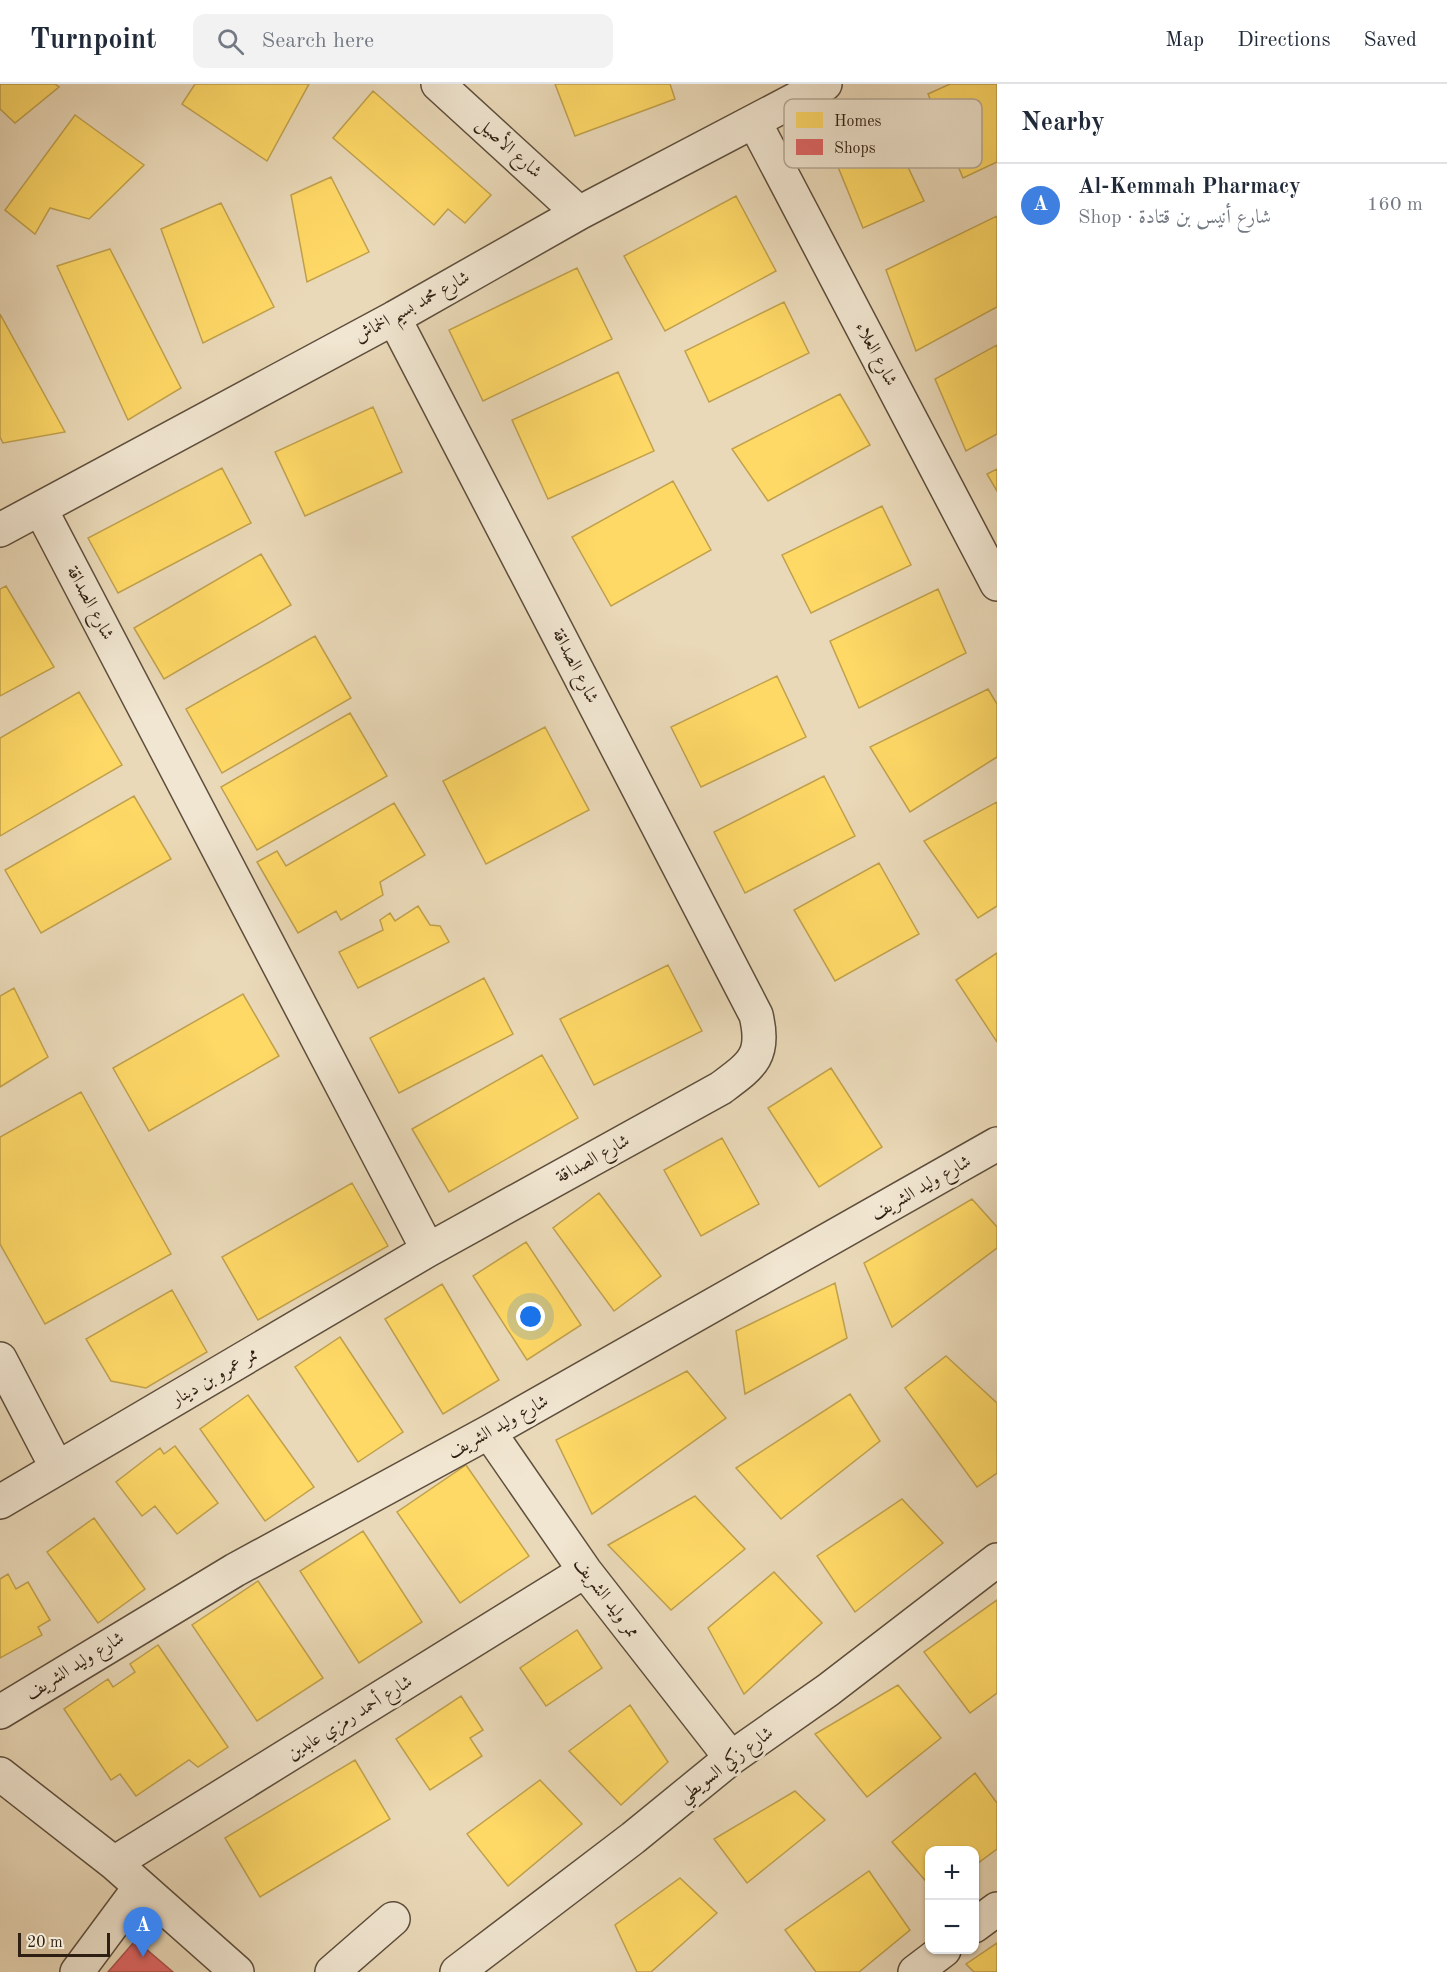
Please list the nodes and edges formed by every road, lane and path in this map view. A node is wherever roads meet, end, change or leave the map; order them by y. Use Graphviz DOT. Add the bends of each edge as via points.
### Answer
graph roads {
  1 [pos="438,84"];
  2 [pos="825,84"];
  3 [pos="798,99"];
  4 [pos="784,107"];
  5 [pos="755,123"];
  6 [pos="579,213"];
  7 [pos="394,318"];
  8 [pos="41,510"];
  9 [pos="0,530"];
  10 [pos="997,584"];
  11 [pos="997,1144"];
  12 [pos="428,1250"];
  13 [pos="0,1359"];
  14 [pos="489,1432"];
  15 [pos="57,1468"];
  16 [pos="0,1502"];
  17 [pos="997,1560"];
  18 [pos="585,1571"];
  19 [pos="0,1712"];
  20 [pos="731,1758"];
  21 [pos="0,1774"];
  22 [pos="114,1863"];
  23 [pos="140,1887"];
  24 [pos="997,1909"];
  25 [pos="393,1919"];
  26 [pos="979,1923"];
  27 [pos="939,1954"];
  28 [pos="77,1972"];
  29 [pos="237,1972"];
  30 [pos="332,1972"];
  31 [pos="457,1972"];
  32 [pos="915,1972"];
  1 -- 6 [label="street, شارع الأصيل"];
  2 -- 3 [label="street, شارع محمد بسيم الخماش"];
  4 -- 5 [label="street, شارع محمد بسيم الخماش"];
  5 -- 6 [label="street, شارع محمد بسيم الخماش"];
  5 -- 10 [label="street, شارع العلاء"];
  6 -- 7 [label="street, شارع محمد بسيم الخماش"];
  7 -- 8 [label="street, شارع محمد بسيم الخماش"];
  7 -- 12 [label="street, شارع الصداقة" via="760,1029 760,1048 749,1067 721,1088"];
  8 -- 9 [label="street, شارع محمد بسيم الخماش"];
  8 -- 12 [label="street, شارع الصداقة"];
  11 -- 14 [label="street, شارع وليد الشريف"];
  12 -- 15 [label="street, ممر عمرو بن دينار"];
  13 -- 15 [label="street"];
  14 -- 18 [label="street, ممر وليد الشريف"];
  14 -- 19 [label="street, شارع وليد الشريف" via="235,1570"];
  15 -- 16 [label="street, ممر عمرو بن دينار"];
  17 -- 20 [label="street, شارع زكي السويطي" via="828,1690"];
  18 -- 20 [label="street, ممر وليد الشريف"];
  18 -- 22 [label="street, شارع أحمد رمزي عابدين"];
  20 -- 31 [label="street, شارع زكي السويطي"];
  21 -- 22 [label="street"];
  22 -- 23 [label="street"];
  23 -- 28 [label="street"];
  23 -- 29 [label="street"];
  24 -- 26 [label="street"];
  25 -- 30 [label="street"];
  27 -- 32 [label="street"];
}
